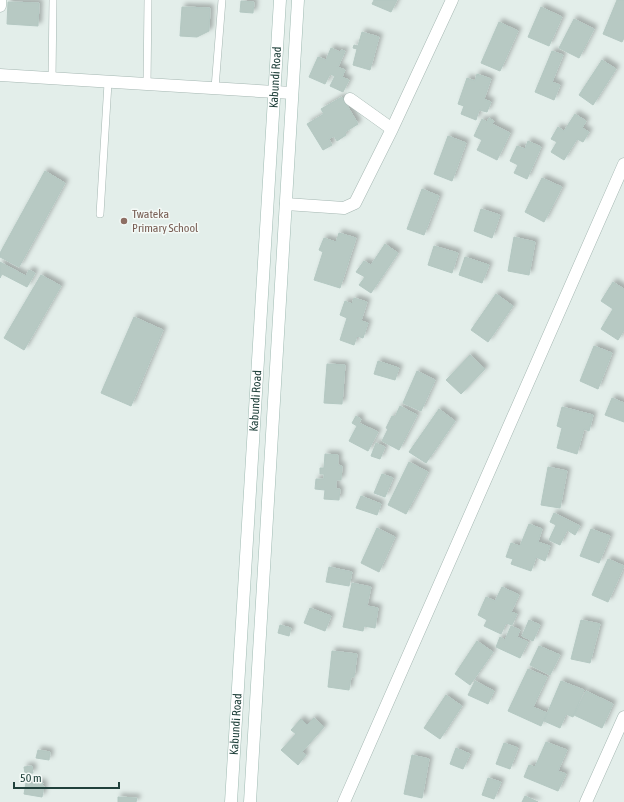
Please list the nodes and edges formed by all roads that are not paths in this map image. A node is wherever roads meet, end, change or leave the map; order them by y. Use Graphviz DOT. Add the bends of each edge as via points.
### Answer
graph roads {
  1 [pos="0,0"];
  2 [pos="53,0"];
  3 [pos="148,0"];
  4 [pos="222,0"];
  5 [pos="280,0"];
  6 [pos="298,0"];
  7 [pos="452,0"];
  8 [pos="0,6"];
  9 [pos="0,75"];
  10 [pos="52,79"];
  11 [pos="108,83"];
  12 [pos="147,85"];
  13 [pos="215,88"];
  14 [pos="274,92"];
  15 [pos="292,93"];
  16 [pos="350,99"];
  17 [pos="392,129"];
  18 [pos="624,164"];
  19 [pos="286,204"];
  20 [pos="100,214"];
  21 [pos="256,402"];
  22 [pos="274,403"];
  23 [pos="624,717"];
  24 [pos="231,802"];
  25 [pos="250,802"];
  26 [pos="344,802"];
  27 [pos="586,802"];
  1 -- 8 [label="street"];
  2 -- 10 [label="lane"];
  3 -- 12 [label="lane"];
  4 -- 13 [label="lane"];
  5 -- 14 [label="street, Kabundi Road"];
  6 -- 15 [label="street, Kabundi Road"];
  7 -- 17 [label="street"];
  9 -- 10 [label="street"];
  10 -- 11 [label="street"];
  11 -- 12 [label="street"];
  11 -- 20 [label="lane"];
  12 -- 13 [label="street"];
  13 -- 14 [label="street"];
  14 -- 15 [label="street"];
  14 -- 21 [label="street, Kabundi Road"];
  15 -- 19 [label="street, Kabundi Road"];
  16 -- 17 [label="street"];
  17 -- 19 [label="street" via="354,203 344,208"];
  18 -- 26 [label="street"];
  19 -- 22 [label="street, Kabundi Road"];
  21 -- 22 [label="street"];
  21 -- 24 [label="street, Kabundi Road"];
  22 -- 25 [label="street, Kabundi Road"];
  23 -- 27 [label="street"];
}
